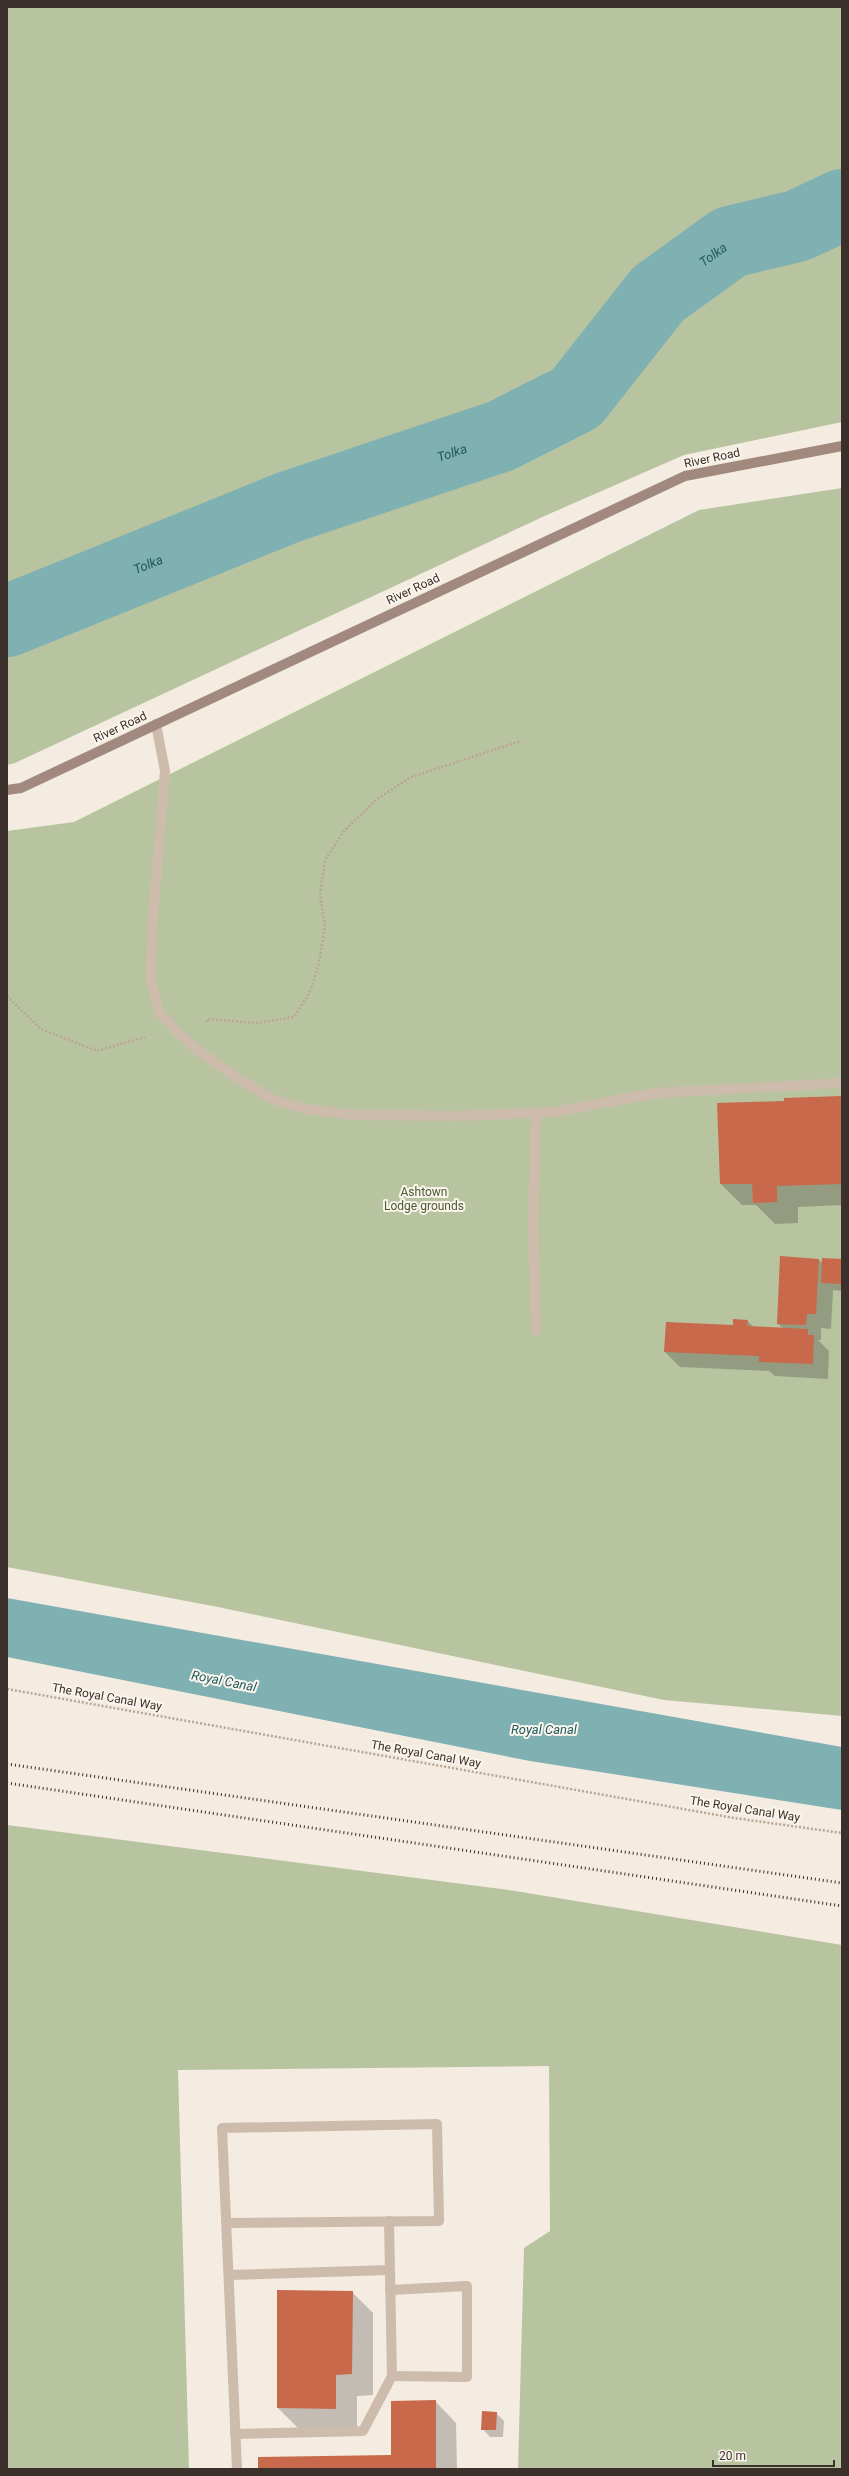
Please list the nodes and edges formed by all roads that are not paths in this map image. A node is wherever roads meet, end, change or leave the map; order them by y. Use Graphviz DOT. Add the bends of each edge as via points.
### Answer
graph roads {
  1 [pos="842,446"];
  2 [pos="156,724"];
  3 [pos="7,790"];
  4 [pos="842,1084"];
  5 [pos="536,1113"];
  6 [pos="536,1330"];
  7 [pos="389,2221"];
  8 [pos="226,2223"];
  9 [pos="390,2270"];
  10 [pos="229,2275"];
  11 [pos="390,2290"];
  12 [pos="392,2376"];
  13 [pos="235,2434"];
  14 [pos="236,2469"];
  1 -- 2 [label="main road, River Road" via="685,476"];
  2 -- 3 [label="main road, River Road" via="21,788"];
  2 -- 5 [label="lane" via="165,771 152,929 151,980 159,1012 166,1020 200,1052 240,1080 274,1100 306,1109 354,1115"];
  4 -- 5 [label="lane" via="656,1092 554,1112"];
  5 -- 6 [label="lane" via="533,1225"];
  7 -- 8 [label="lane"];
  7 -- 8 [label="lane" via="439,2221 437,2124 222,2128"];
  7 -- 9 [label="lane"];
  8 -- 10 [label="lane"];
  9 -- 10 [label="lane"];
  9 -- 11 [label="lane"];
  10 -- 13 [label="lane"];
  11 -- 12 [label="lane"];
  11 -- 12 [label="lane" via="467,2286 467,2378"];
  12 -- 13 [label="lane" via="363,2431"];
  13 -- 14 [label="lane"];
}
